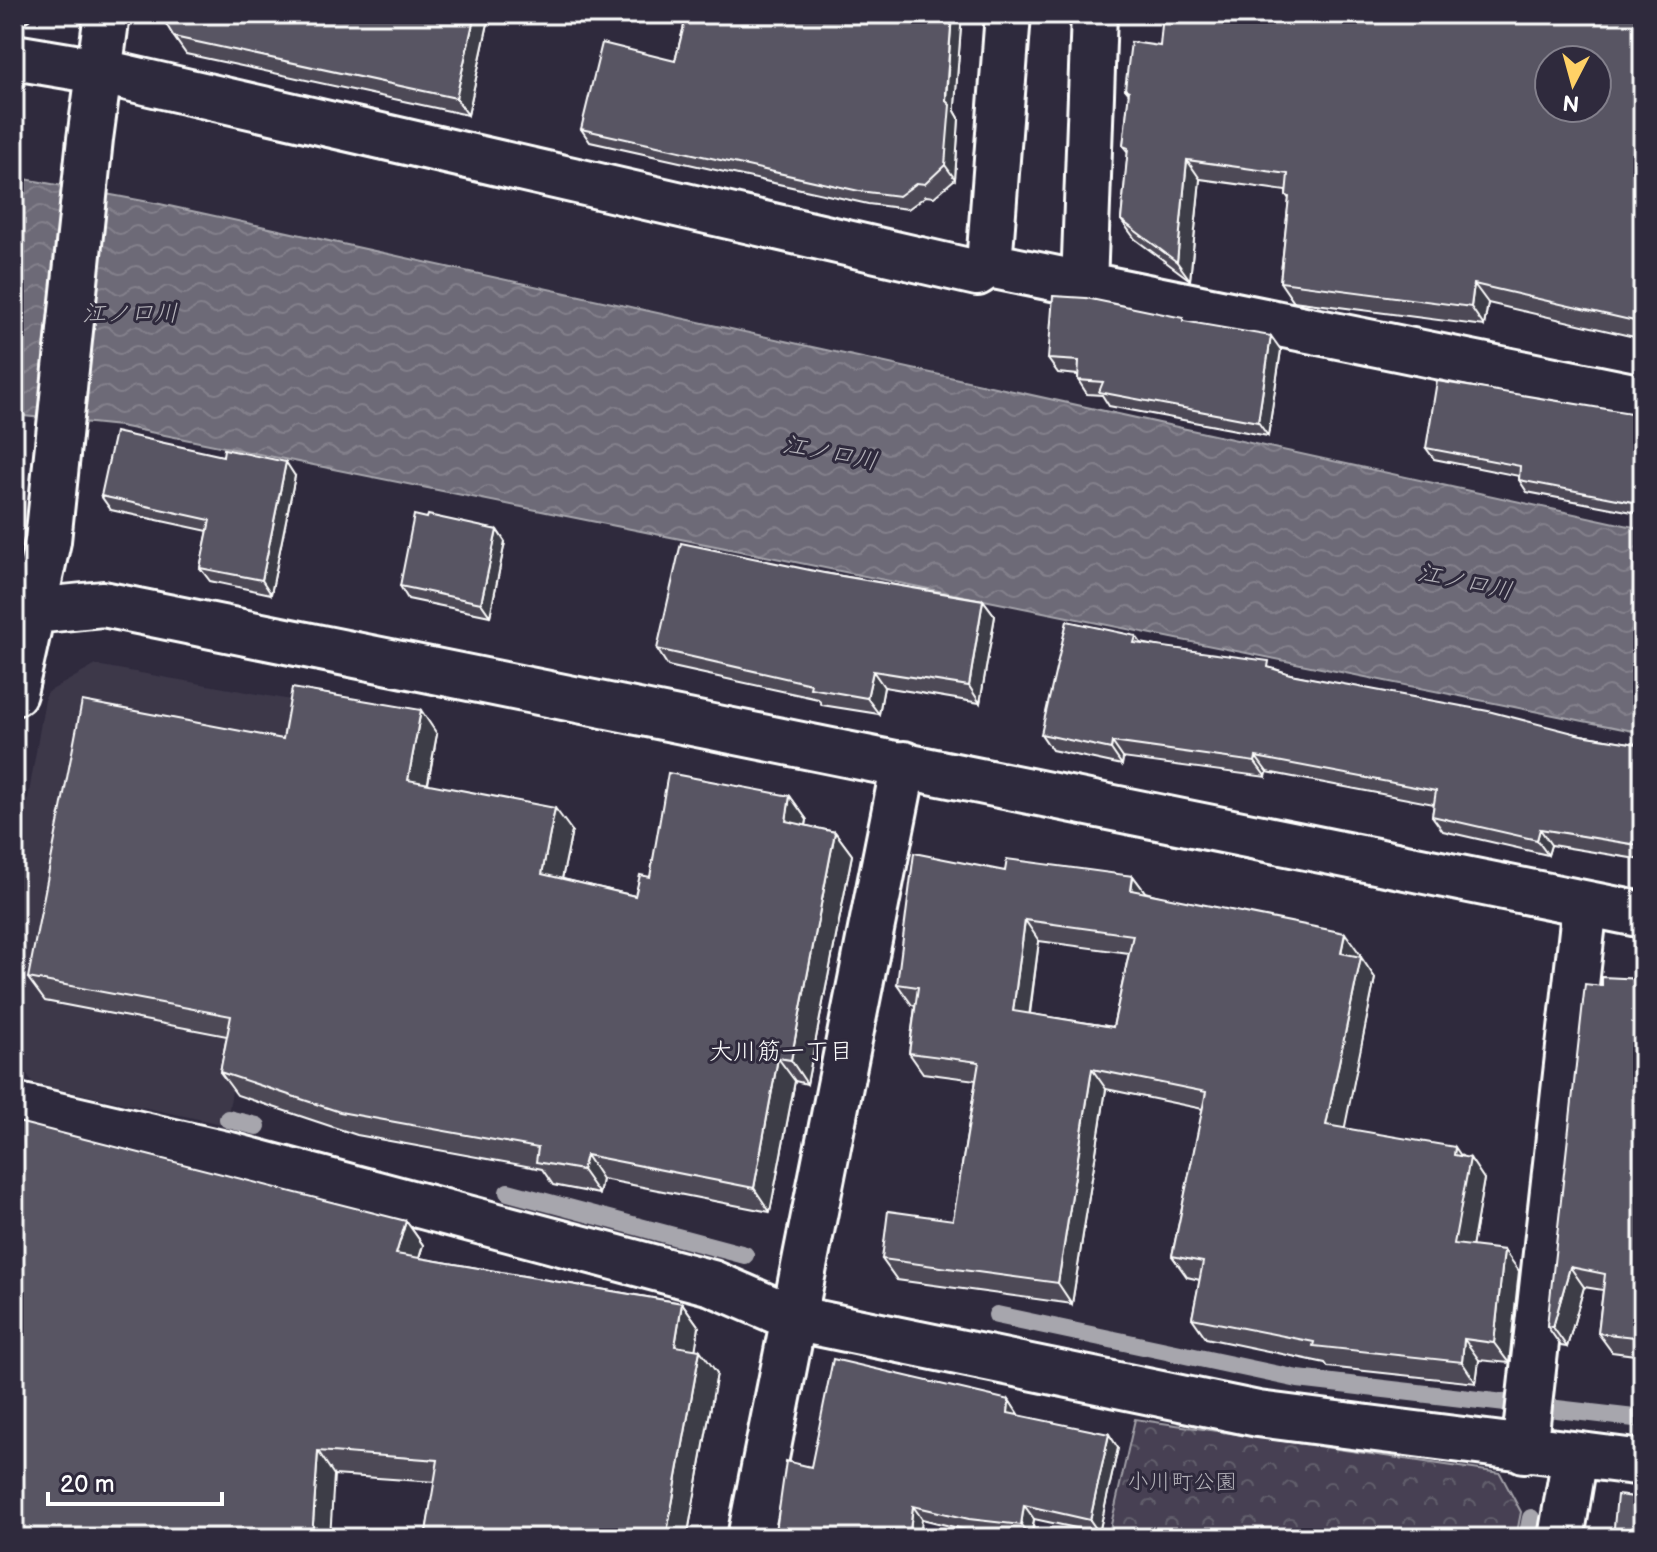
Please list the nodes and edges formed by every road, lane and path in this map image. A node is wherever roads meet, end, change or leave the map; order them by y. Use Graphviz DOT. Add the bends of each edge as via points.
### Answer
graph roads {
  1 [pos="107,14"];
  2 [pos="1008,14"];
  3 [pos="1094,14"];
  4 [pos="14,57"];
  5 [pos="98,71"];
  6 [pos="989,265"];
  7 [pos="1084,285"];
  8 [pos="1643,398"];
  9 [pos="22,612"];
  10 [pos="14,693"];
  11 [pos="904,764"];
  12 [pos="1585,904"];
  13 [pos="1643,915"];
  14 [pos="14,1105"];
  15 [pos="793,1318"];
  16 [pos="1528,1420"];
  17 [pos="1575,1456"];
  18 [pos="1643,1463"];
  19 [pos="750,1538"];
  20 [pos="1561,1538"];
  1 -- 5 [label="street"];
  2 -- 6 [label="street"];
  3 -- 7 [label="street"];
  4 -- 5 [label="street"];
  5 -- 6 [label="street" via="977,273"];
  5 -- 9 [label="street" via="48,541"];
  6 -- 7 [label="street"];
  7 -- 8 [label="street"];
  9 -- 10 [label="street"];
  9 -- 11 [label="street" via="103,604"];
  11 -- 12 [label="street"];
  11 -- 15 [label="street"];
  12 -- 13 [label="street"];
  12 -- 16 [label="street"];
  14 -- 15 [label="street" via="230,1155 712,1283"];
  15 -- 16 [label="street" via="1258,1414"];
  15 -- 19 [label="street"];
  16 -- 17 [label="street"];
  17 -- 18 [label="street"];
  17 -- 20 [label="street"];
}
